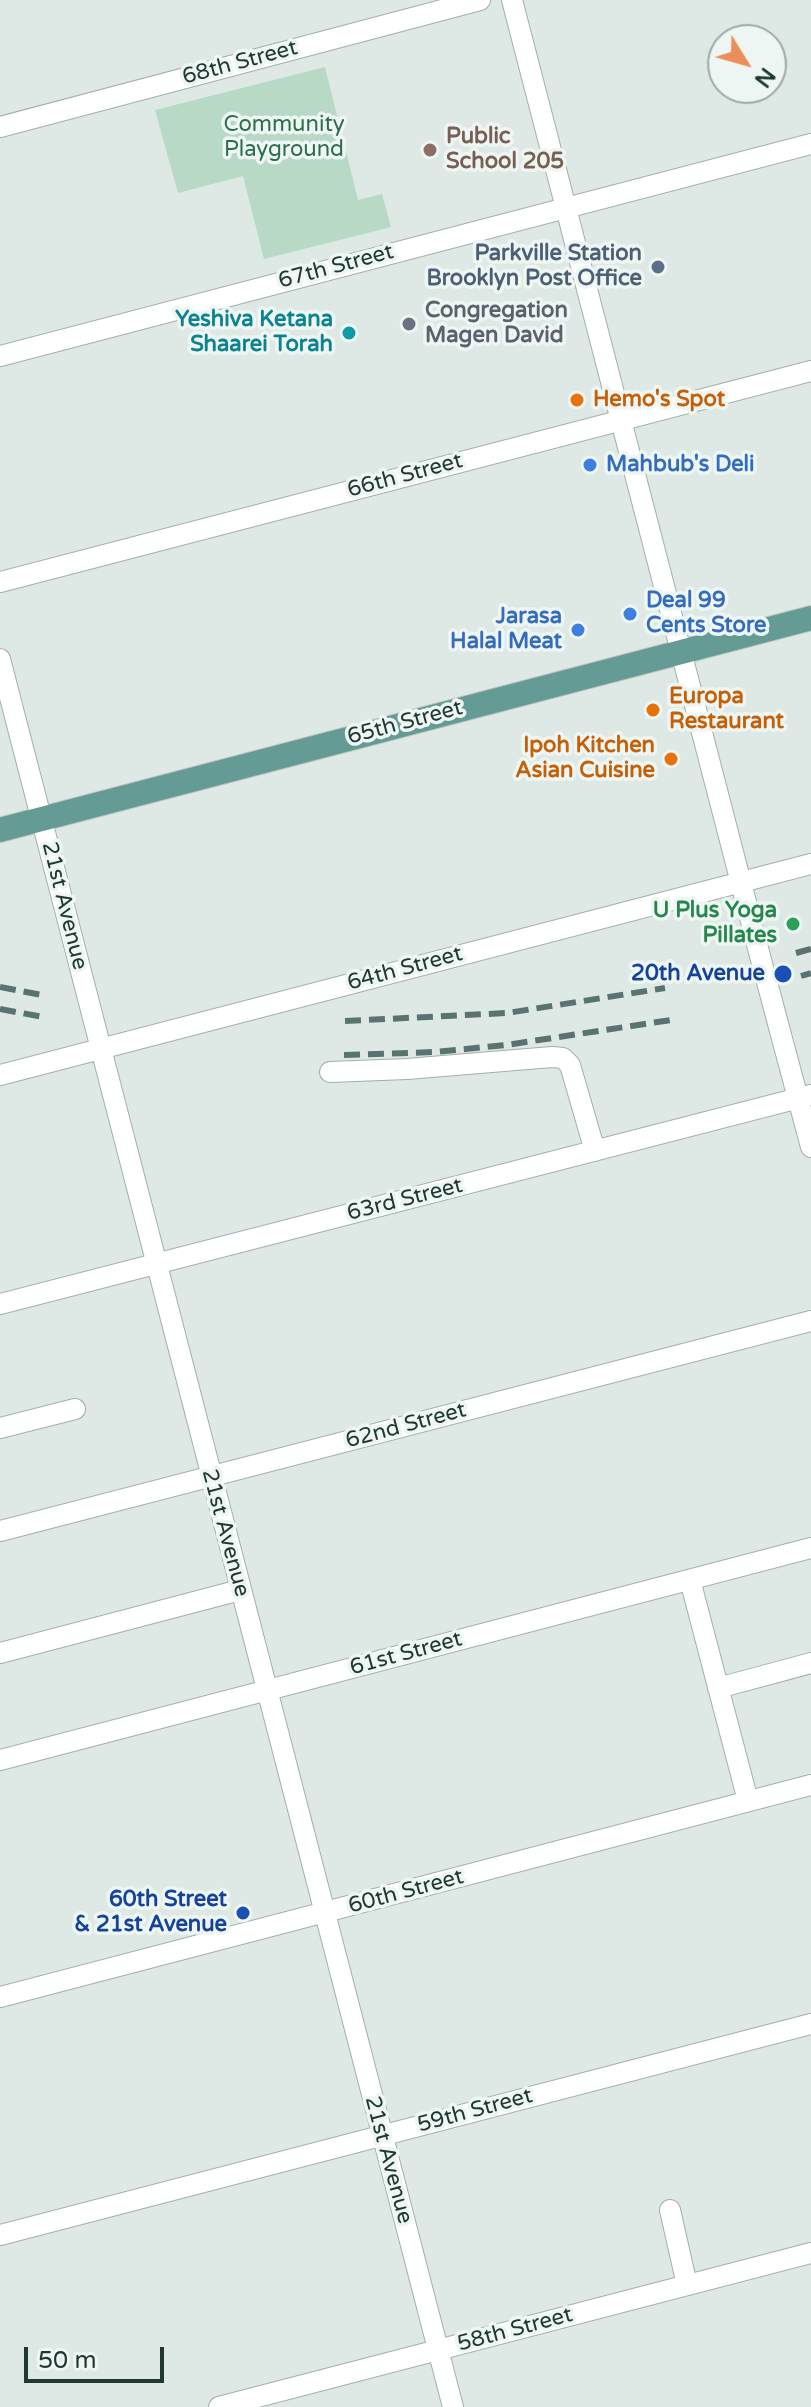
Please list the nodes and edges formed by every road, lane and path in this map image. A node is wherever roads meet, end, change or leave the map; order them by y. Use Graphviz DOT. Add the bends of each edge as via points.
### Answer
graph roads {
  1 [pos="480,0"];
  2 [pos="512,0"];
  3 [pos="0,127"];
  4 [pos="811,144"];
  5 [pos="565,207"];
  6 [pos="0,356"];
  7 [pos="811,371"];
  8 [pos="621,420"];
  9 [pos="0,582"];
  10 [pos="811,618"];
  11 [pos="681,651"];
  12 [pos="0,659"];
  13 [pos="42,819"];
  14 [pos="0,830"];
  15 [pos="811,864"];
  16 [pos="741,882"];
  17 [pos="101,1048"];
  18 [pos="330,1072"];
  19 [pos="0,1075"];
  20 [pos="804,1097"];
  21 [pos="811,1147"];
  22 [pos="595,1151"];
  23 [pos="158,1264"];
  24 [pos="0,1304"];
  25 [pos="811,1321"];
  26 [pos="75,1409"];
  27 [pos="0,1428"];
  28 [pos="211,1477"];
  29 [pos="0,1531"];
  30 [pos="811,1548"];
  31 [pos="690,1580"];
  32 [pos="240,1590"];
  33 [pos="0,1653"];
  34 [pos="811,1663"];
  35 [pos="718,1688"];
  36 [pos="266,1691"];
  37 [pos="0,1760"];
  38 [pos="811,1785"];
  39 [pos="748,1801"];
  40 [pos="324,1913"];
  41 [pos="0,1997"];
  42 [pos="811,2024"];
  43 [pos="381,2136"];
  44 [pos="670,2210"];
  45 [pos="0,2235"];
  46 [pos="811,2253"];
  47 [pos="687,2285"];
  48 [pos="438,2350"];
  49 [pos="219,2407"];
  50 [pos="453,2407"];
  1 -- 3 [label="street, 68th Street"];
  2 -- 5 [label="street"];
  4 -- 5 [label="street, 67th Street"];
  5 -- 6 [label="street, 67th Street"];
  5 -- 8 [label="street"];
  7 -- 8 [label="street, 66th Street"];
  8 -- 9 [label="street, 66th Street"];
  8 -- 11 [label="street"];
  10 -- 11 [label="main road, 65th Street"];
  11 -- 13 [label="main road, 65th Street"];
  11 -- 16 [label="street"];
  12 -- 13 [label="street, 21st Avenue"];
  13 -- 14 [label="main road, 65th Street"];
  13 -- 17 [label="street, 21st Avenue"];
  15 -- 16 [label="street, 64th Street"];
  16 -- 17 [label="street, 64th Street"];
  16 -- 20 [label="street, bridge"];
  17 -- 19 [label="street, 64th Street"];
  17 -- 23 [label="street, 21st Avenue"];
  18 -- 22 [label="street" via="558,1056 570,1065"];
  20 -- 21 [label="street"];
  20 -- 22 [label="street, 63rd Street"];
  22 -- 23 [label="street, 63rd Street"];
  23 -- 24 [label="street, 63rd Street"];
  23 -- 28 [label="street, 21st Avenue"];
  25 -- 28 [label="street, 62nd Street"];
  26 -- 27 [label="street"];
  28 -- 29 [label="street, 62nd Street"];
  28 -- 32 [label="street, 21st Avenue"];
  30 -- 31 [label="street, 61st Street"];
  31 -- 35 [label="street"];
  31 -- 36 [label="street, 61st Street"];
  32 -- 33 [label="street"];
  32 -- 36 [label="street, 21st Avenue"];
  34 -- 35 [label="street"];
  35 -- 39 [label="street"];
  36 -- 37 [label="street, 61st Street"];
  36 -- 40 [label="street, 21st Avenue"];
  38 -- 39 [label="street, 60th Street"];
  39 -- 40 [label="street, 60th Street"];
  40 -- 41 [label="street, 60th Street"];
  40 -- 43 [label="street, 21st Avenue"];
  42 -- 43 [label="street, 59th Street"];
  43 -- 45 [label="street, 59th Street"];
  43 -- 48 [label="street, 21st Avenue"];
  44 -- 47 [label="street"];
  46 -- 47 [label="street, 58th Street"];
  47 -- 48 [label="street, 58th Street"];
  48 -- 49 [label="street, 58th Street"];
  48 -- 50 [label="street, 21st Avenue"];
}
